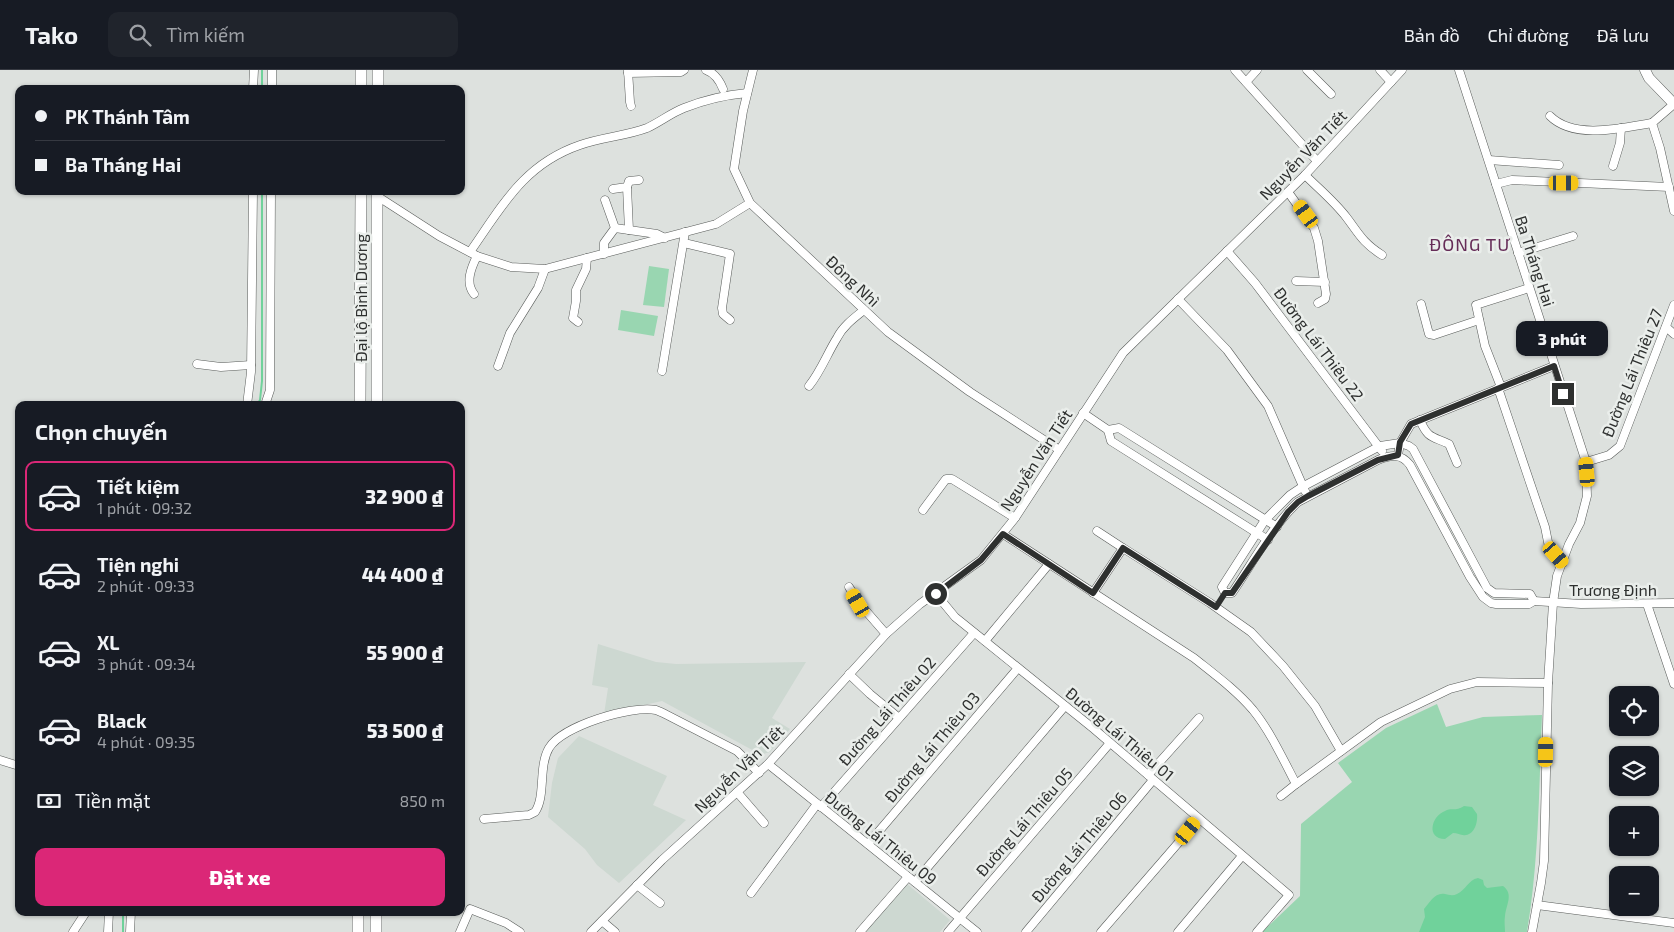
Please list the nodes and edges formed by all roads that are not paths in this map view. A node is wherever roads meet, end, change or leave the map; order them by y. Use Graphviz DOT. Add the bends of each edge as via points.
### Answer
graph roads {
  1 [pos="254,70"];
  2 [pos="272,70"];
  3 [pos="361,70"];
  4 [pos="378,70"];
  5 [pos="684,70"];
  6 [pos="706,70"];
  7 [pos="753,70"];
  8 [pos="1235,70"];
  9 [pos="1257,70"];
  10 [pos="1306,70"];
  11 [pos="1380,70"];
  12 [pos="1402,70"];
  13 [pos="1459,70"];
  14 [pos="1645,70"];
  15 [pos="628,71"];
  16 [pos="1246,82"];
  17 [pos="1391,82"];
  18 [pos="253,85"];
  19 [pos="272,85"];
  20 [pos="361,85"];
  21 [pos="378,85"];
  22 [pos="723,89"];
  23 [pos="747,93"];
  24 [pos="1331,94"];
  25 [pos="1674,104"];
  26 [pos="631,106"];
  27 [pos="1550,116"];
  28 [pos="1652,123"];
  29 [pos="1621,128"];
  30 [pos="1489,160"];
  31 [pos="1317,161"];
  32 [pos="1559,165"];
  33 [pos="1613,166"];
  34 [pos="1305,175"];
  35 [pos="639,180"];
  36 [pos="1496,184"];
  37 [pos="1669,187"];
  38 [pos="627,188"];
  39 [pos="613,189"];
  40 [pos="1288,192"];
  41 [pos="253,195"];
  42 [pos="271,195"];
  43 [pos="361,195"];
  44 [pos="377,195"];
  45 [pos="378,195"];
  46 [pos="605,200"];
  47 [pos="750,203"];
  48 [pos="1674,211"];
  49 [pos="615,228"];
  50 [pos="629,230"];
  51 [pos="685,232"];
  52 [pos="1573,236"];
  53 [pos="665,238"];
  54 [pos="684,243"];
  55 [pos="1227,251"];
  56 [pos="1518,253"];
  57 [pos="474,254"];
  58 [pos="604,254"];
  59 [pos="1382,255"];
  60 [pos="587,258"];
  61 [pos="545,269"];
  62 [pos="1296,281"];
  63 [pos="1325,282"];
  64 [pos="1529,288"];
  65 [pos="474,294"];
  66 [pos="1178,299"];
  67 [pos="1318,303"];
  68 [pos="1421,304"];
  69 [pos="1674,305"];
  70 [pos="864,310"];
  71 [pos="730,320"];
  72 [pos="1479,320"];
  73 [pos="578,322"];
  74 [pos="1666,327"];
  75 [pos="1674,334"];
  76 [pos="197,364"];
  77 [pos="251,365"];
  78 [pos="498,366"];
  79 [pos="1554,366"];
  80 [pos="662,372"];
  81 [pos="809,386"];
  82 [pos="1500,388"];
  83 [pos="247,401"];
  84 [pos="266,401"];
  85 [pos="360,401"];
  86 [pos="377,401"];
  87 [pos="1083,413"];
  88 [pos="1420,420"];
  89 [pos="1108,430"];
  90 [pos="1400,442"];
  91 [pos="1380,446"];
  92 [pos="1058,449"];
  93 [pos="1398,455"];
  94 [pos="1165,457"];
  95 [pos="1384,457"];
  96 [pos="1586,462"];
  97 [pos="1457,463"];
  98 [pos="1157,470"];
  99 [pos="1302,487"];
  100 [pos="1218,490"];
  101 [pos="1308,496"];
  102 [pos="1210,504"];
  103 [pos="924,510"];
  104 [pos="1015,518"];
  105 [pos="1265,520"];
  106 [pos="1276,527"];
  107 [pos="1097,531"];
  108 [pos="1256,533"];
  109 [pos="1003,534"];
  110 [pos="1268,540"];
  111 [pos="1123,548"];
  112 [pos="1562,563"];
  113 [pos="1049,564"];
  114 [pos="849,587"];
  115 [pos="1093,593"];
  116 [pos="1225,593"];
  117 [pos="936,594"];
  118 [pos="1534,601"];
  119 [pos="1553,603"];
  120 [pos="1674,603"];
  121 [pos="1647,604"];
  122 [pos="1216,607"];
  123 [pos="974,632"];
  124 [pos="886,634"];
  125 [pos="985,641"];
  126 [pos="1018,668"];
  127 [pos="850,674"];
  128 [pos="1548,683"];
  129 [pos="1674,684"];
  130 [pos="1065,706"];
  131 [pos="899,718"];
  132 [pos="1199,718"];
  133 [pos="1110,743"];
  134 [pos="1341,751"];
  135 [pos="0,760"];
  136 [pos="768,764"];
  137 [pos="15,765"];
  138 [pos="759,772"];
  139 [pos="1150,778"];
  140 [pos="1296,784"];
  141 [pos="737,792"];
  142 [pos="1282,796"];
  143 [pos="819,805"];
  144 [pos="484,819"];
  145 [pos="1199,819"];
  146 [pos="764,823"];
  147 [pos="868,844"];
  148 [pos="1242,856"];
  149 [pos="912,879"];
  150 [pos="637,885"];
  151 [pos="751,893"];
  152 [pos="660,904"];
  153 [pos="1537,905"];
  154 [pos="83,916"];
  155 [pos="108,916"];
  156 [pos="131,916"];
  157 [pos="358,916"];
  158 [pos="376,916"];
  159 [pos="960,918"];
  160 [pos="602,921"];
  161 [pos="1672,922"];
  162 [pos="73,932"];
  163 [pos="108,932"];
  164 [pos="130,932"];
  165 [pos="358,932"];
  166 [pos="376,932"];
  167 [pos="460,932"];
  168 [pos="520,932"];
  169 [pos="591,932"];
  170 [pos="615,932"];
  171 [pos="860,932"];
  172 [pos="948,932"];
  173 [pos="977,932"];
  174 [pos="1026,932"];
  175 [pos="1102,932"];
  176 [pos="1178,932"];
  177 [pos="1257,932"];
  178 [pos="1532,932"];
  179 [pos="1669,932"];
  1 -- 18 [label="street"];
  2 -- 19 [label="street"];
  3 -- 20 [label="highway"];
  4 -- 21 [label="highway"];
  5 -- 15 [label="street"];
  6 -- 22 [label="street"];
  7 -- 23 [label="street, Đông Nhì"];
  8 -- 16 [label="street"];
  9 -- 16 [label="street"];
  10 -- 24 [label="street"];
  11 -- 17 [label="street"];
  12 -- 17 [label="street, Nguyễn Văn Tiết"];
  13 -- 30 [label="street, Ba Tháng Hai"];
  14 -- 25 [label="main road"];
  15 -- 26 [label="street"];
  16 -- 31 [label="street"];
  17 -- 31 [label="street, Nguyễn Văn Tiết"];
  23 -- 47 [label="street, Đông Nhì" via="734,169"];
  23 -- 57 [label="street" via="727,95 684,108 647,128 583,144 554,156 512,192"];
  25 -- 28 [label="street"];
  27 -- 29 [label="street" via="1578,131"];
  28 -- 29 [label="street"];
  28 -- 37 [label="street"];
  29 -- 33 [label="street"];
  30 -- 32 [label="street"];
  30 -- 36 [label="street, Ba Tháng Hai"];
  31 -- 34 [label="street, Nguyễn Văn Tiết"];
  34 -- 40 [label="street, Nguyễn Văn Tiết"];
  34 -- 59 [label="street" via="1333,202 1370,248"];
  35 -- 38 [label="street" via="630,181"];
  36 -- 37 [label="street" via="1512,180"];
  36 -- 56 [label="street, Ba Tháng Hai"];
  37 -- 48 [label="street"];
  38 -- 39 [label="street"];
  38 -- 50 [label="street"];
  40 -- 55 [label="street, Nguyễn Văn Tiết"];
  40 -- 63 [label="street" via="1314,228"];
  41 -- 77 [label="street"];
  42 -- 84 [label="street" via="270,390"];
  43 -- 85 [label="highway, Đại lộ Bình Dương"];
  44 -- 86 [label="highway, Đại lộ Bình Dương"];
  45 -- 57 [label="street" via="440,236"];
  46 -- 49 [label="street"];
  47 -- 51 [label="street" via="716,224"];
  47 -- 70 [label="street, Đông Nhì"];
  49 -- 50 [label="street"];
  49 -- 58 [label="street" via="604,243"];
  50 -- 53 [label="street"];
  51 -- 53 [label="street"];
  51 -- 54 [label="street"];
  52 -- 56 [label="street"];
  53 -- 58 [label="street"];
  54 -- 71 [label="street" via="730,254 722,308"];
  54 -- 80 [label="street"];
  55 -- 66 [label="street, Nguyễn Văn Tiết"];
  55 -- 91 [label="street, Đường Lái Thiêu 22" via="1255,282"];
  56 -- 64 [label="street, Ba Tháng Hai"];
  57 -- 61 [label="street" via="511,267"];
  57 -- 65 [label="street" via="469,282"];
  58 -- 60 [label="street"];
  60 -- 61 [label="street"];
  60 -- 73 [label="street" via="586,269 576,290 573,318"];
  61 -- 78 [label="street" via="538,288 510,333"];
  62 -- 63 [label="street"];
  63 -- 67 [label="street" via="1326,297"];
  64 -- 72 [label="street" via="1476,305"];
  64 -- 79 [label="street, Ba Tháng Hai"];
  66 -- 87 [label="street, Nguyễn Văn Tiết" via="1122,353"];
  66 -- 99 [label="street" via="1227,350 1268,406"];
  68 -- 72 [label="street" via="1429,334"];
  69 -- 74 [label="street, Đường Lái Thiêu 27"];
  70 -- 81 [label="street" via="842,330"];
  70 -- 92 [label="street, Đông Nhì" via="888,332 970,392"];
  72 -- 82 [label="street"];
  74 -- 75 [label="street"];
  74 -- 96 [label="street, Đường Lái Thiêu 27" via="1620,446 1608,455"];
  76 -- 77 [label="street" via="222,367"];
  77 -- 83 [label="street"];
  79 -- 82 [label="street"];
  79 -- 96 [label="street, Ba Tháng Hai"];
  82 -- 88 [label="street"];
  82 -- 112 [label="street" via="1545,527 1548,547"];
  87 -- 89 [label="street"];
  87 -- 92 [label="street, Nguyễn Văn Tiết"];
  88 -- 90 [label="street" via="1411,424"];
  88 -- 97 [label="street" via="1425,432 1449,444"];
  89 -- 94 [label="street" via="1119,428"];
  89 -- 98 [label="street" via="1111,441"];
  90 -- 91 [label="street"];
  90 -- 93 [label="street"];
  90 -- 118 [label="street" via="1413,449 1487,588 1494,593 1530,594"];
  91 -- 95 [label="street, Đường Lái Thiêu 22"];
  91 -- 99 [label="street"];
  92 -- 104 [label="street, Nguyễn Văn Tiết"];
  93 -- 95 [label="street"];
  93 -- 118 [label="street" via="1410,465 1483,596 1496,604 1530,604"];
  94 -- 98 [label="street"];
  94 -- 100 [label="street"];
  95 -- 101 [label="street"];
  96 -- 112 [label="street, Ba Tháng Hai" via="1587,496 1580,523"];
  98 -- 102 [label="street"];
  99 -- 101 [label="street"];
  99 -- 105 [label="street"];
  100 -- 102 [label="street"];
  100 -- 105 [label="street"];
  101 -- 106 [label="street" via="1298,502"];
  102 -- 108 [label="street"];
  103 -- 104 [label="street" via="946,479 952,479"];
  104 -- 109 [label="street, Nguyễn Văn Tiết"];
  105 -- 106 [label="street"];
  105 -- 108 [label="street"];
  106 -- 110 [label="street"];
  107 -- 111 [label="street"];
  108 -- 110 [label="street"];
  108 -- 116 [label="street" via="1222,587"];
  109 -- 113 [label="street"];
  109 -- 117 [label="street, Nguyễn Văn Tiết" via="981,560"];
  110 -- 116 [label="street" via="1232,593"];
  111 -- 115 [label="street"];
  111 -- 122 [label="street"];
  112 -- 119 [label="street, Ba Tháng Hai" via="1556,576"];
  113 -- 115 [label="street"];
  113 -- 125 [label="street"];
  114 -- 124 [label="street" via="858,603"];
  115 -- 140 [label="street" via="1194,658 1222,680 1253,710"];
  116 -- 122 [label="street"];
  117 -- 123 [label="street, Đường Lái Thiêu 01" via="955,617"];
  117 -- 124 [label="street, Nguyễn Văn Tiết"];
  118 -- 119 [label="street, Trương Định"];
  119 -- 121 [label="street, Trương Định"];
  119 -- 128 [label="street, Ba Tháng Hai"];
  120 -- 121 [label="street, Trương Định"];
  121 -- 129 [label="street"];
  122 -- 134 [label="street" via="1252,632 1283,666 1315,706"];
  123 -- 125 [label="street, Đường Lái Thiêu 01"];
  123 -- 131 [label="street, Đường Lái Thiêu 02"];
  124 -- 127 [label="street, Nguyễn Văn Tiết"];
  125 -- 126 [label="street, Đường Lái Thiêu 01"];
  126 -- 130 [label="street, Đường Lái Thiêu 01"];
  126 -- 147 [label="street, Đường Lái Thiêu 03"];
  127 -- 131 [label="street"];
  127 -- 136 [label="street, Nguyễn Văn Tiết"];
  128 -- 134 [label="street" via="1477,682 1450,689 1381,722"];
  128 -- 153 [label="street, Ba Tháng Hai" via="1544,861"];
  130 -- 133 [label="street, Đường Lái Thiêu 01"];
  130 -- 149 [label="street"];
  131 -- 143 [label="street, Đường Lái Thiêu 02"];
  132 -- 139 [label="street, Đường Lái Thiêu 06"];
  133 -- 139 [label="street, Đường Lái Thiêu 01"];
  133 -- 159 [label="street, Đường Lái Thiêu 05"];
  134 -- 140 [label="street"];
  135 -- 137 [label="street"];
  136 -- 138 [label="street, Nguyễn Văn Tiết"];
  136 -- 143 [label="street, Đường Lái Thiêu 09"];
  138 -- 141 [label="street, Nguyễn Văn Tiết"];
  138 -- 144 [label="street" via="737,751 656,710 629,712 594,719 550,747 544,762 540,802 535,812"];
  139 -- 145 [label="street, Đường Lái Thiêu 01"];
  139 -- 174 [label="street, Đường Lái Thiêu 06"];
  140 -- 142 [label="street"];
  141 -- 146 [label="street"];
  141 -- 150 [label="street, Nguyễn Văn Tiết"];
  143 -- 147 [label="street, Đường Lái Thiêu 09"];
  143 -- 151 [label="street, Đường Lái Thiêu 02"];
  145 -- 148 [label="street, Đường Lái Thiêu 01"];
  145 -- 175 [label="street"];
  147 -- 149 [label="street, Đường Lái Thiêu 09"];
  148 -- 176 [label="street"];
  148 -- 177 [label="street, Đường Lái Thiêu 01" via="1289,894"];
  149 -- 159 [label="street, Đường Lái Thiêu 09"];
  149 -- 171 [label="street"];
  150 -- 152 [label="street"];
  150 -- 160 [label="street, Nguyễn Văn Tiết"];
  153 -- 161 [label="street"];
  153 -- 178 [label="street, Ba Tháng Hai"];
  154 -- 162 [label="street"];
  155 -- 163 [label="street"];
  156 -- 164 [label="street"];
  157 -- 165 [label="highway"];
  158 -- 166 [label="highway"];
  159 -- 172 [label="street, Đường Lái Thiêu 05"];
  159 -- 173 [label="street, Đường Lái Thiêu 09"];
  160 -- 169 [label="street, Nguyễn Văn Tiết"];
  160 -- 170 [label="street"];
  161 -- 179 [label="street"];
  167 -- 168 [label="street" via="470,909"];
}
